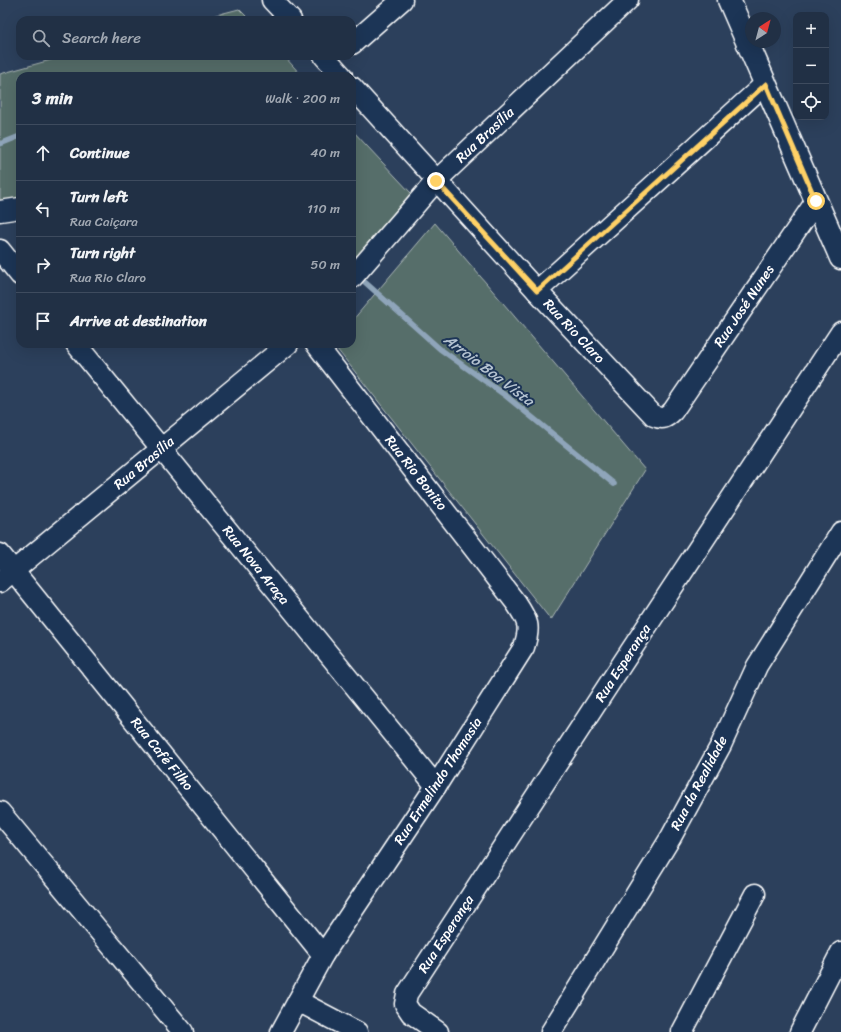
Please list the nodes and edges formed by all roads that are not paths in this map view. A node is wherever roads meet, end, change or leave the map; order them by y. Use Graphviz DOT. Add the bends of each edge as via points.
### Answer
graph roads {
  1 [pos="272,0"];
  2 [pos="402,0"];
  3 [pos="628,0"];
  4 [pos="729,0"];
  5 [pos="287,16"];
  6 [pos="356,40"];
  7 [pos="766,84"];
  8 [pos="356,91"];
  9 [pos="436,181"];
  10 [pos="816,201"];
  11 [pos="16,209"];
  12 [pos="0,211"];
  13 [pos="0,250"];
  14 [pos="841,258"];
  15 [pos="16,270"];
  16 [pos="356,273"];
  17 [pos="537,291"];
  18 [pos="841,332"];
  19 [pos="79,348"];
  20 [pos="283,348"];
  21 [pos="319,348"];
  22 [pos="673,411"];
  23 [pos="161,449"];
  24 [pos="841,532"];
  25 [pos="0,554"];
  26 [pos="7,576"];
  27 [pos="516,603"];
  28 [pos="436,786"];
  29 [pos="0,812"];
  30 [pos="755,894"];
  31 [pos="841,952"];
  32 [pos="323,955"];
  33 [pos="298,1001"];
  34 [pos="183,1032"];
  35 [pos="281,1032"];
  36 [pos="357,1032"];
  37 [pos="438,1032"];
  38 [pos="551,1032"];
  39 [pos="682,1032"];
  40 [pos="800,1032"];
  1 -- 5 [label="street"];
  2 -- 6 [label="street"];
  3 -- 9 [label="street, Rua Brasília"];
  4 -- 7 [label="main road"];
  7 -- 10 [label="main road"];
  7 -- 17 [label="street"];
  8 -- 9 [label="street, Rua Rio Claro"];
  9 -- 16 [label="street, Rua Brasília"];
  9 -- 17 [label="street, Rua Rio Claro"];
  10 -- 14 [label="main road"];
  10 -- 22 [label="street, Rua José Nunes"];
  11 -- 12 [label="street"];
  13 -- 15 [label="street"];
  17 -- 22 [label="street, Rua Rio Claro" via="654,416 660,419"];
  18 -- 37 [label="street, Rua Esperança" via="407,994 405,1004 410,1013"];
  19 -- 23 [label="street, Rua Nova Araça"];
  20 -- 23 [label="street, Rua Brasília"];
  21 -- 27 [label="street, Rua Rio Bonito"];
  23 -- 26 [label="street, Rua Brasília"];
  23 -- 28 [label="street, Rua Nova Araça"];
  24 -- 38 [label="street, Rua da Realidade" via="757,666 721,745 671,837"];
  25 -- 26 [label="street, Rua Café Filho"];
  26 -- 32 [label="street, Rua Café Filho"];
  27 -- 28 [label="street, Rua Ermelindo Thomasia" via="525,616 529,632 524,647"];
  28 -- 32 [label="street, Rua Ermelindo Thomasia"];
  29 -- 34 [label="street"];
  30 -- 39 [label="street"];
  31 -- 40 [label="street"];
  32 -- 33 [label="street, Rua Ermelindo Thomasia"];
  33 -- 35 [label="street, Rua Ermelindo Thomasia"];
  33 -- 36 [label="street"];
}
